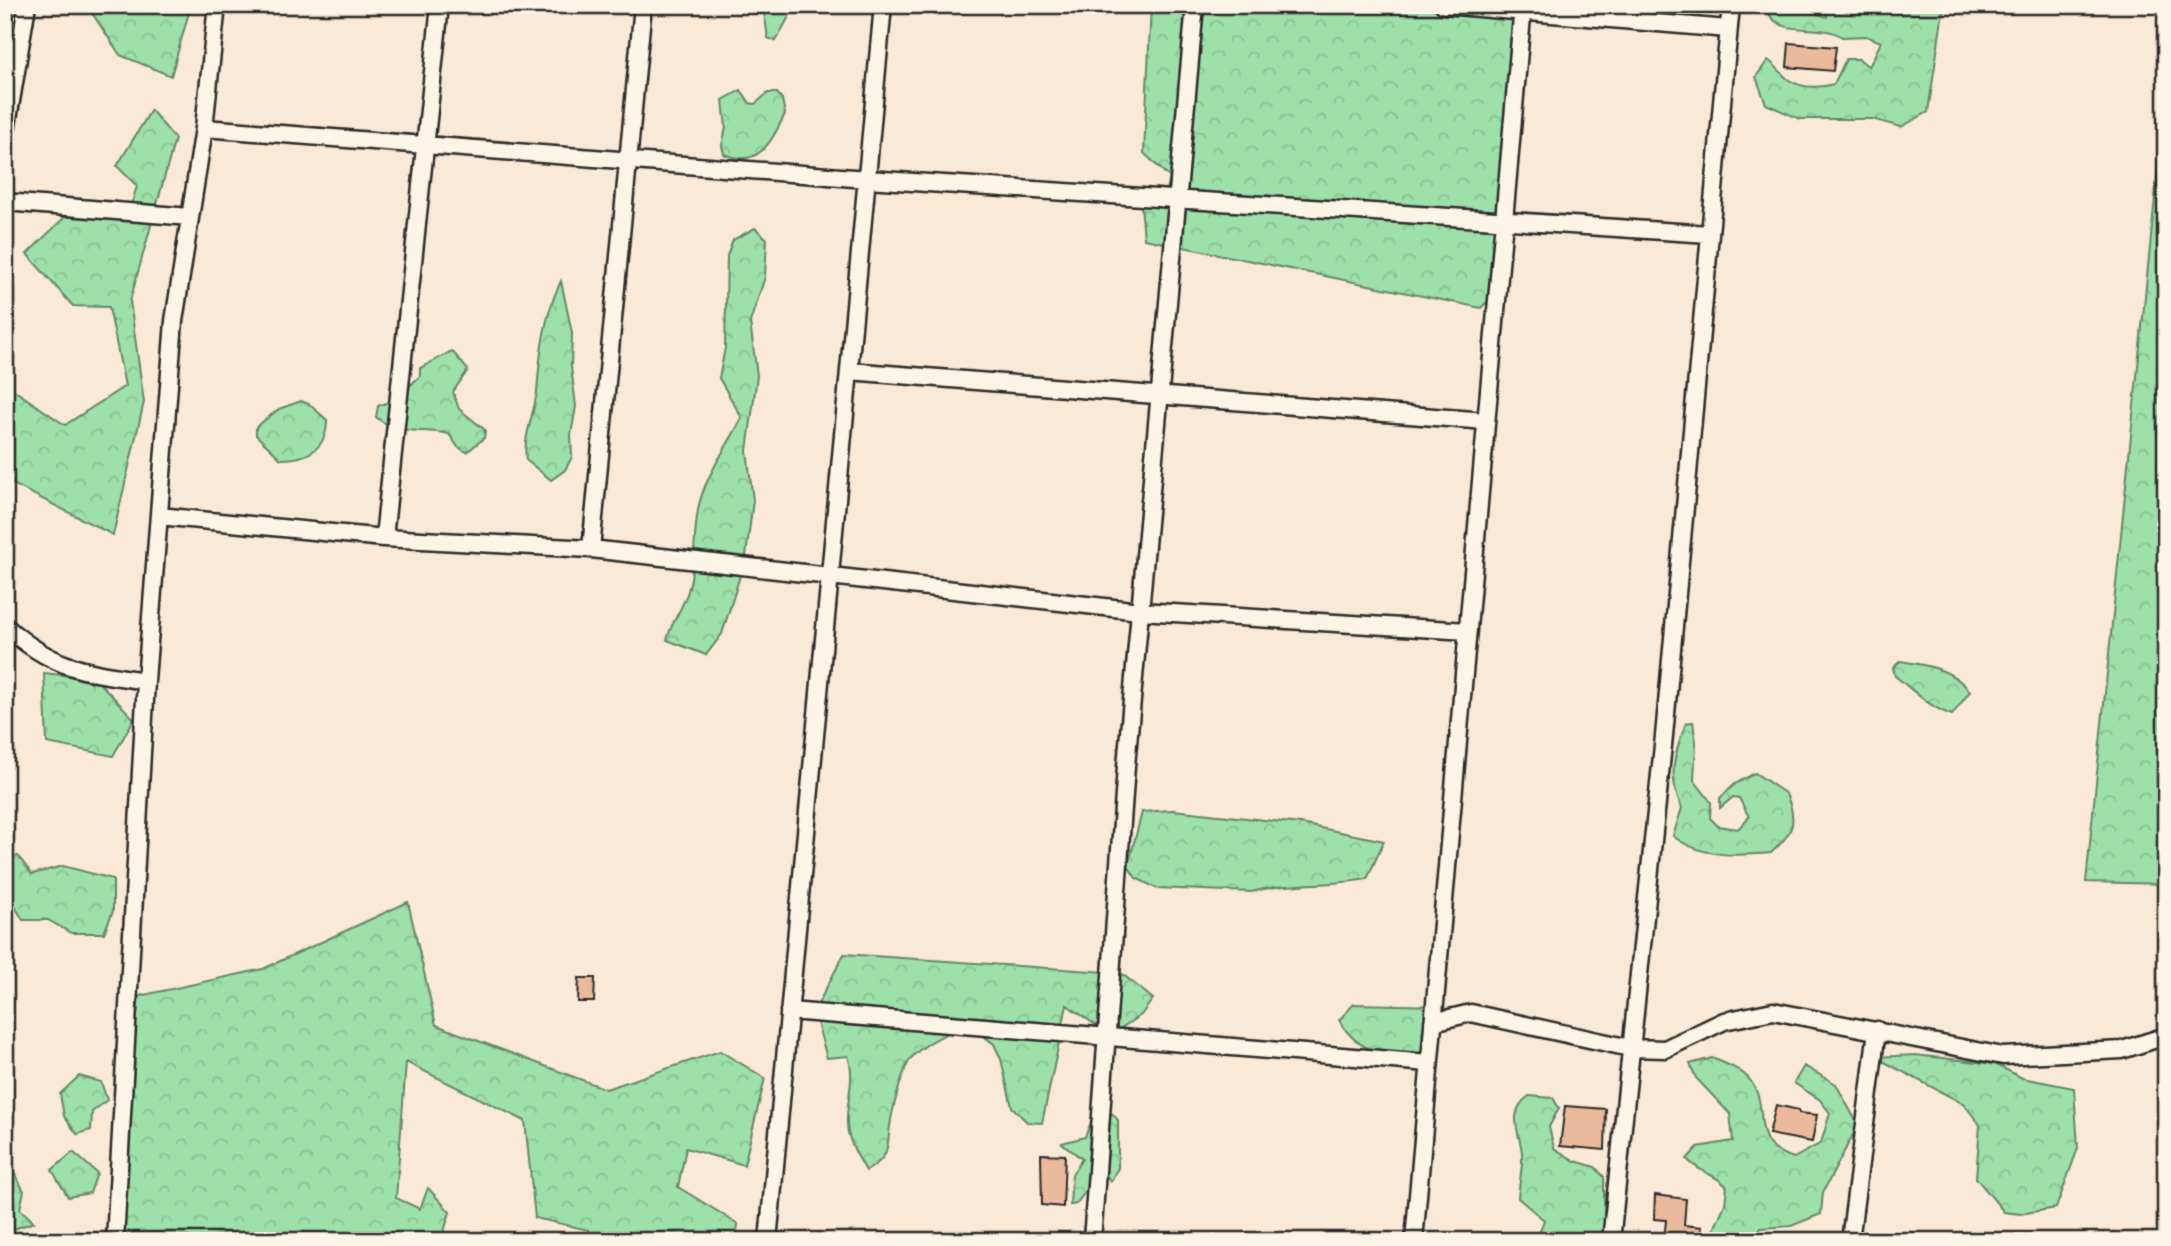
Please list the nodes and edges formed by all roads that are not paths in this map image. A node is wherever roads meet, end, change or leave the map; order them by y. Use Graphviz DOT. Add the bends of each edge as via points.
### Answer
graph roads {
  1 [pos="27,5"];
  2 [pos="217,5"];
  3 [pos="440,5"];
  4 [pos="643,5"];
  5 [pos="883,5"];
  6 [pos="1195,5"];
  7 [pos="1444,5"];
  8 [pos="1731,5"];
  9 [pos="1522,8"];
  10 [pos="1728,29"];
  11 [pos="204,128"];
  12 [pos="5,137"];
  13 [pos="424,144"];
  14 [pos="630,159"];
  15 [pos="867,178"];
  16 [pos="1177,199"];
  17 [pos="5,202"];
  18 [pos="190,217"];
  19 [pos="1504,220"];
  20 [pos="1709,234"];
  21 [pos="849,371"];
  22 [pos="1160,395"];
  23 [pos="1486,421"];
  24 [pos="159,516"];
  25 [pos="384,538"];
  26 [pos="591,549"];
  27 [pos="830,576"];
  28 [pos="1140,611"];
  29 [pos="5,626"];
  30 [pos="1468,631"];
  31 [pos="146,681"];
  32 [pos="789,1011"];
  33 [pos="1433,1022"];
  34 [pos="1877,1030"];
  35 [pos="2166,1036"];
  36 [pos="1106,1037"];
  37 [pos="1630,1048"];
  38 [pos="1429,1063"];
  39 [pos="115,1241"];
  40 [pos="768,1241"];
  41 [pos="1092,1241"];
  42 [pos="1414,1241"];
  43 [pos="1611,1241"];
  44 [pos="1850,1241"];
  1 -- 12 [label="street"];
  2 -- 11 [label="street"];
  3 -- 13 [label="street"];
  4 -- 14 [label="street"];
  5 -- 15 [label="street"];
  6 -- 16 [label="street"];
  7 -- 9 [label="street"];
  8 -- 10 [label="street"];
  9 -- 10 [label="street"];
  9 -- 19 [label="street"];
  10 -- 20 [label="street"];
  11 -- 13 [label="street"];
  11 -- 18 [label="street"];
  13 -- 14 [label="street"];
  13 -- 25 [label="street"];
  14 -- 15 [label="street"];
  14 -- 26 [label="street"];
  15 -- 16 [label="street"];
  15 -- 21 [label="street"];
  16 -- 19 [label="street"];
  16 -- 22 [label="street"];
  17 -- 18 [label="street"];
  18 -- 24 [label="street" via="174,321"];
  19 -- 20 [label="street"];
  19 -- 23 [label="street"];
  20 -- 37 [label="street" via="1664,736"];
  21 -- 22 [label="street"];
  21 -- 27 [label="street"];
  22 -- 23 [label="street"];
  22 -- 28 [label="street"];
  23 -- 30 [label="street"];
  24 -- 25 [label="street"];
  24 -- 31 [label="street"];
  25 -- 26 [label="street"];
  26 -- 27 [label="street"];
  27 -- 28 [label="street"];
  27 -- 32 [label="street"];
  28 -- 30 [label="street"];
  28 -- 36 [label="street"];
  29 -- 31 [label="street" via="48,658 76,670"];
  30 -- 33 [label="street"];
  31 -- 39 [label="street"];
  32 -- 36 [label="street"];
  32 -- 40 [label="street"];
  33 -- 37 [label="street" via="1471,1013"];
  33 -- 38 [label="street"];
  34 -- 35 [label="street" via="2003,1056 2122,1049"];
  34 -- 37 [label="street" via="1773,1011 1724,1021 1665,1049"];
  34 -- 44 [label="street"];
  36 -- 38 [label="street"];
  36 -- 41 [label="street"];
  37 -- 43 [label="street"];
  38 -- 42 [label="street"];
}
